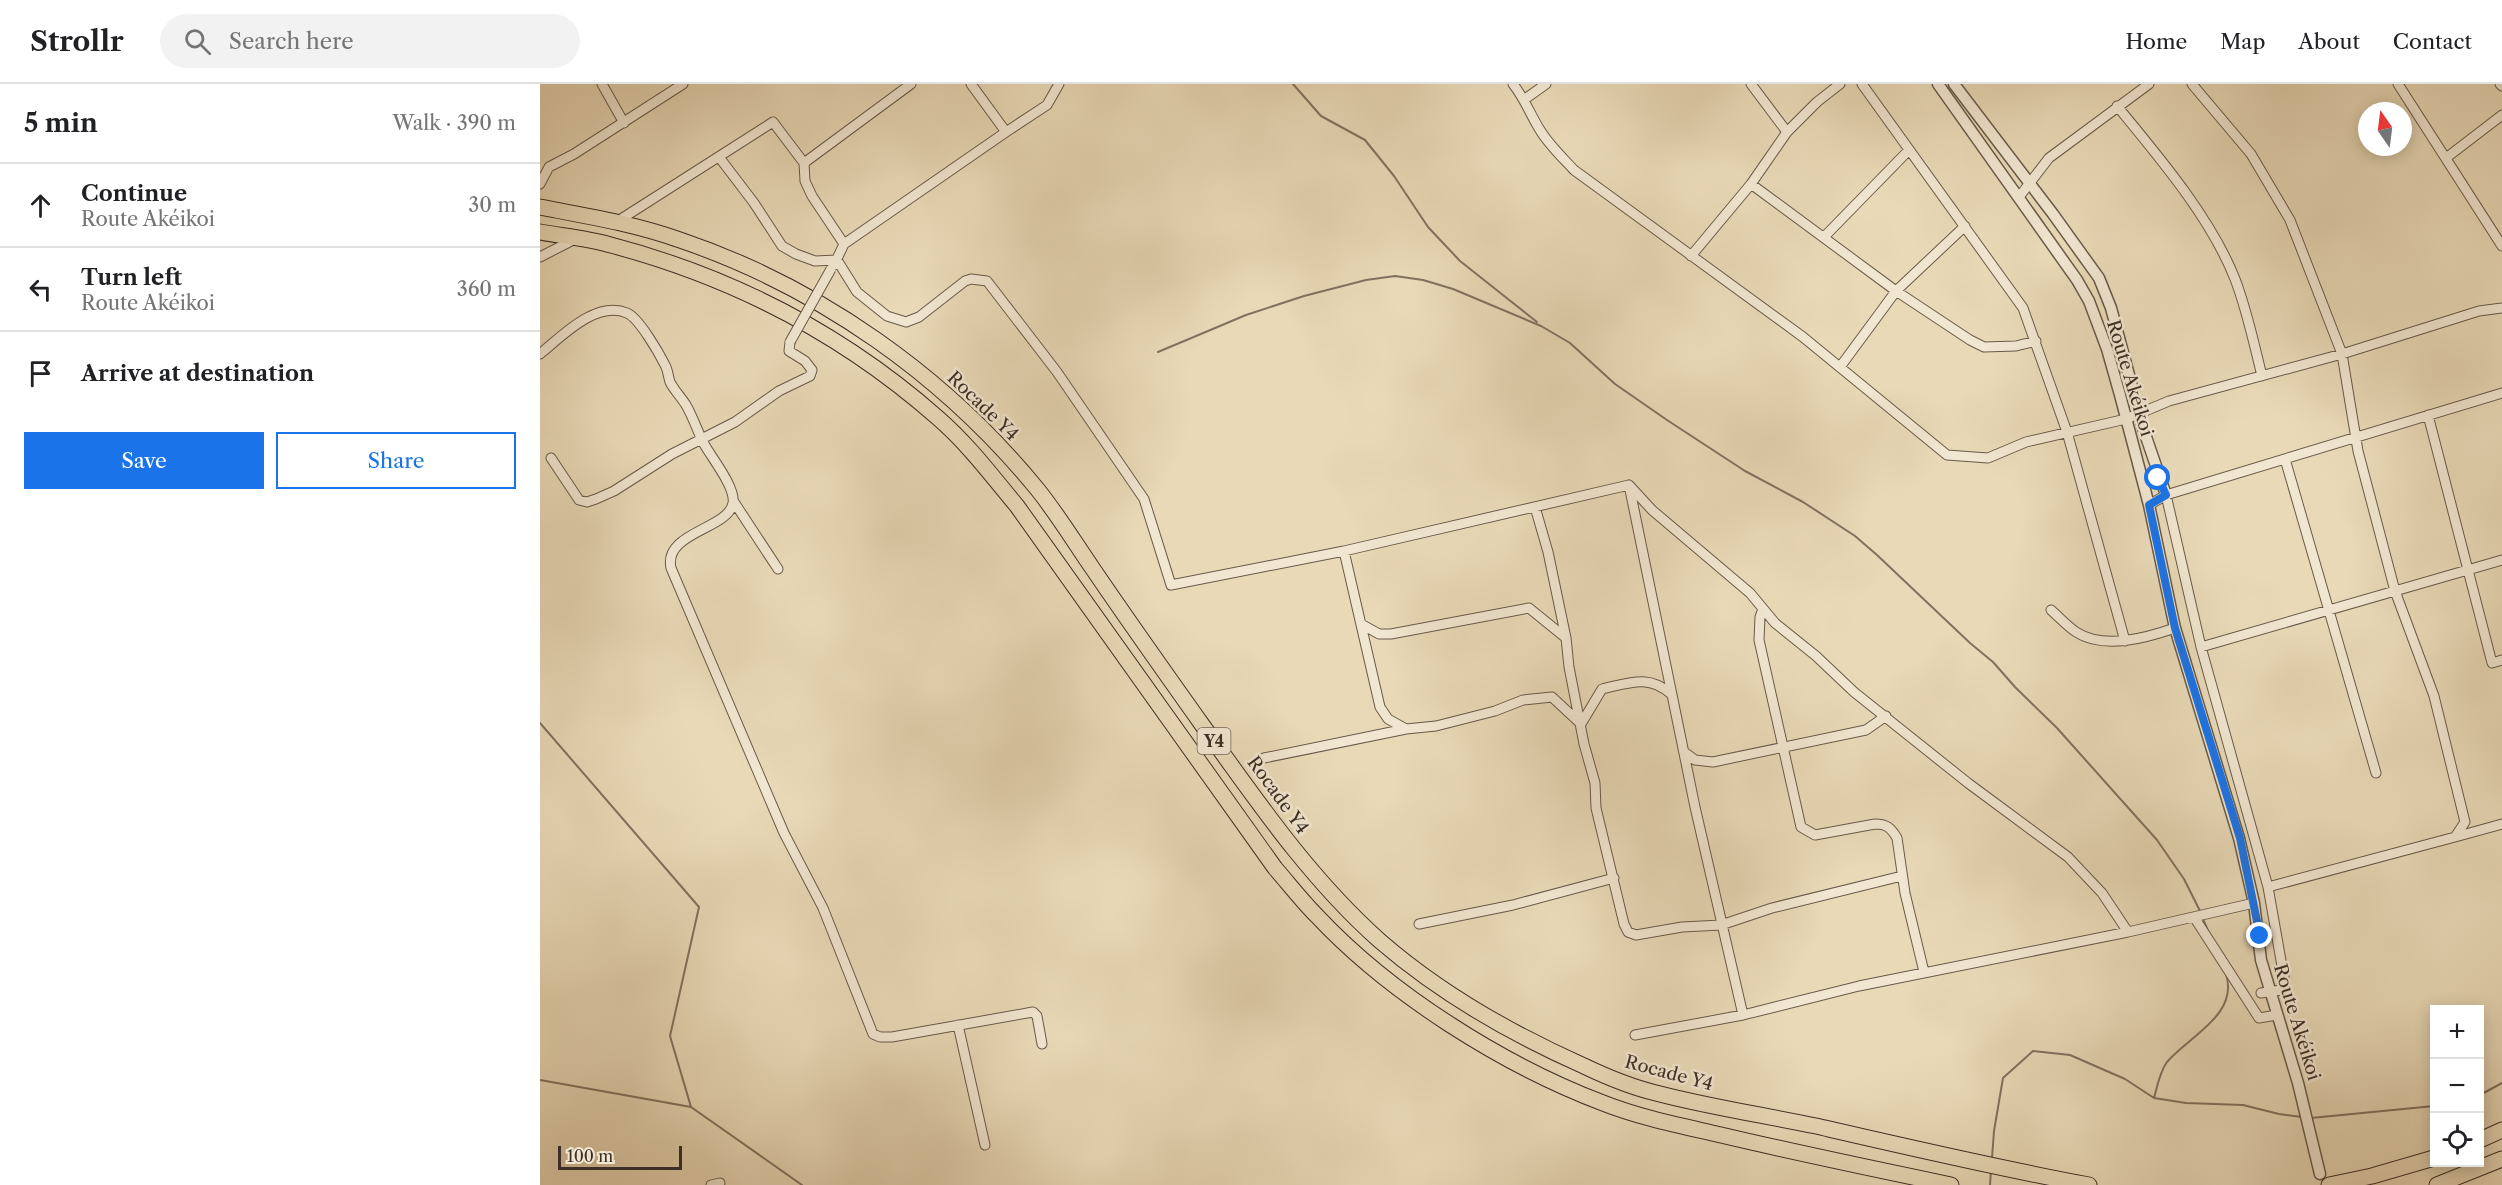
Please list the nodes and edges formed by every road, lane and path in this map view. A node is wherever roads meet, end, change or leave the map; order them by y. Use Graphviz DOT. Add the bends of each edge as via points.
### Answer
graph roads {
  1 [pos="602,84"];
  2 [pos="683,84"];
  3 [pos="911,84"];
  4 [pos="971,84"];
  5 [pos="1059,84"];
  6 [pos="1513,84"];
  7 [pos="1546,84"];
  8 [pos="1751,84"];
  9 [pos="1840,84"];
  10 [pos="1862,84"];
  11 [pos="1938,84"];
  12 [pos="1954,84"];
  13 [pos="2149,84"];
  14 [pos="2192,84"];
  15 [pos="2398,84"];
  16 [pos="1525,99"];
  17 [pos="2116,106"];
  18 [pos="2502,116"];
  19 [pos="624,123"];
  20 [pos="1006,132"];
  21 [pos="1787,132"];
  22 [pos="1909,150"];
  23 [pos="719,157"];
  24 [pos="2446,158"];
  25 [pos="804,163"];
  26 [pos="540,182"];
  27 [pos="1751,184"];
  28 [pos="2030,184"];
  29 [pos="2019,197"];
  30 [pos="540,207"];
  31 [pos="618,221"];
  32 [pos="1965,226"];
  33 [pos="540,232"];
  34 [pos="1824,237"];
  35 [pos="577,238"];
  36 [pos="844,244"];
  37 [pos="2502,246"];
  38 [pos="1691,256"];
  39 [pos="540,257"];
  40 [pos="837,260"];
  41 [pos="1896,291"];
  42 [pos="2502,309"];
  43 [pos="2036,341"];
  44 [pos="540,354"];
  45 [pos="2342,354"];
  46 [pos="1840,367"];
  47 [pos="2262,376"];
  48 [pos="2502,393"];
  49 [pos="2140,415"];
  50 [pos="2428,415"];
  51 [pos="2126,420"];
  52 [pos="2067,432"];
  53 [pos="2355,437"];
  54 [pos="702,440"];
  55 [pos="551,458"];
  56 [pos="2285,459"];
  57 [pos="1629,485"];
  58 [pos="2166,495"];
  59 [pos="734,502"];
  60 [pos="2149,505"];
  61 [pos="1535,507"];
  62 [pos="1344,551"];
  63 [pos="2502,561"];
  64 [pos="778,569"];
  65 [pos="2469,570"];
  66 [pos="2395,591"];
  67 [pos="1763,609"];
  68 [pos="2051,610"];
  69 [pos="2328,611"];
  70 [pos="1361,624"];
  71 [pos="2175,628"];
  72 [pos="1566,638"];
  73 [pos="2125,641"];
  74 [pos="2201,647"];
  75 [pos="2502,660"];
  76 [pos="1671,694"];
  77 [pos="1886,716"];
  78 [pos="1581,724"];
  79 [pos="1406,729"];
  80 [pos="1784,748"];
  81 [pos="1683,752"];
  82 [pos="1264,758"];
  83 [pos="2376,773"];
  84 [pos="2502,824"];
  85 [pos="2455,837"];
  86 [pos="1902,876"];
  87 [pos="1614,878"];
  88 [pos="2268,887"];
  89 [pos="2254,903"];
  90 [pos="2194,917"];
  91 [pos="1419,924"];
  92 [pos="1721,925"];
  93 [pos="2128,932"];
  94 [pos="1924,972"];
  95 [pos="2266,993"];
  96 [pos="1743,1015"];
  97 [pos="2277,1015"];
  98 [pos="958,1025"];
  99 [pos="1635,1035"];
  100 [pos="1042,1044"];
  101 [pos="2502,1130"];
  102 [pos="2484,1138"];
  103 [pos="985,1145"];
  104 [pos="2430,1159"];
  105 [pos="2502,1160"];
  106 [pos="2325,1180"];
  107 [pos="1951,1185"];
  108 [pos="2089,1185"];
  109 [pos="2437,1185"];
  1 -- 19 [label="street"];
  2 -- 19 [label="street"];
  3 -- 25 [label="street"];
  4 -- 20 [label="street"];
  5 -- 20 [label="street" via="1047,105"];
  6 -- 16 [label="street"];
  7 -- 16 [label="street"];
  8 -- 21 [label="street"];
  9 -- 21 [label="street"];
  10 -- 22 [label="street"];
  11 -- 29 [label="street, Route Akéikoi"];
  12 -- 28 [label="street, Route Akéikoi"];
  13 -- 17 [label="street"];
  14 -- 45 [label="street" via="2251,154 2290,220"];
  15 -- 24 [label="street"];
  16 -- 38 [label="street" via="1551,146 1574,170"];
  17 -- 28 [label="street" via="2049,158"];
  17 -- 47 [label="street" via="2160,158 2216,239 2236,280"];
  18 -- 24 [label="street"];
  19 -- 26 [label="street" via="549,167"];
  20 -- 36 [label="street"];
  21 -- 27 [label="street"];
  22 -- 32 [label="street"];
  22 -- 34 [label="street"];
  23 -- 25 [label="street" via="772,123"];
  23 -- 31 [label="street"];
  23 -- 40 [label="street" via="782,246 815,261"];
  24 -- 37 [label="street"];
  25 -- 36 [label="street" via="805,181 812,196"];
  27 -- 34 [label="street"];
  27 -- 38 [label="street"];
  28 -- 29 [label="street"];
  28 -- 49 [label="street, Route Akéikoi" via="2099,278"];
  29 -- 51 [label="street, Route Akéikoi" via="2089,301"];
  30 -- 31 [label="highway, Rocade Y4 / Y4"];
  31 -- 108 [label="highway, Rocade Y4 / Y4" via="745,265 807,297 868,333 954,401 1039,492 1293,849 1381,942 1450,994 1535,1044 1653,1093"];
  32 -- 41 [label="street"];
  32 -- 43 [label="street" via="2023,308"];
  33 -- 35 [label="highway, Y4"];
  34 -- 41 [label="street"];
  35 -- 39 [label="street"];
  35 -- 107 [label="highway, Y4" via="672,264 795,317 859,355 939,419 1017,506 1275,868 1317,917 1369,965 1433,1012 1520,1067 1604,1103 1733,1138"];
  36 -- 40 [label="street"];
  38 -- 46 [label="street"];
  40 -- 54 [label="street, bridge" via="790,342 789,351 810,365 810,376"];
  40 -- 62 [label="street" via="857,292 887,316 906,322 919,317 965,281 987,280 1058,372 1144,499 1171,585"];
  41 -- 43 [label="street" via="1984,347"];
  41 -- 46 [label="street"];
  42 -- 45 [label="street" via="2479,311"];
  43 -- 52 [label="street"];
  44 -- 54 [label="street" via="596,313 627,313 658,352"];
  45 -- 47 [label="street"];
  45 -- 53 [label="street"];
  46 -- 52 [label="street" via="1947,455 1988,458 2026,442"];
  47 -- 49 [label="street" via="2169,401"];
  48 -- 50 [label="street"];
  49 -- 51 [label="street"];
  49 -- 58 [label="street, Route Akéikoi"];
  50 -- 53 [label="street"];
  50 -- 65 [label="street"];
  51 -- 52 [label="street"];
  51 -- 60 [label="street, Route Akéikoi"];
  52 -- 73 [label="street"];
  53 -- 56 [label="street"];
  53 -- 66 [label="street"];
  54 -- 55 [label="street" via="614,491 586,502 574,495"];
  54 -- 59 [label="street"];
  56 -- 58 [label="street"];
  56 -- 69 [label="street"];
  57 -- 61 [label="street"];
  57 -- 67 [label="street"];
  57 -- 76 [label="street"];
  58 -- 60 [label="street"];
  58 -- 74 [label="street"];
  59 -- 64 [label="street"];
  59 -- 98 [label="street" via="724,516 680,543 669,559 717,679 784,833 824,908 873,1034 892,1037"];
  60 -- 71 [label="street, Route Akéikoi"];
  61 -- 62 [label="street"];
  61 -- 72 [label="street"];
  62 -- 70 [label="street"];
  63 -- 65 [label="street"];
  65 -- 66 [label="street"];
  65 -- 75 [label="street" via="2492,663"];
  66 -- 69 [label="street"];
  66 -- 85 [label="street" via="2434,696 2465,822"];
  67 -- 77 [label="street"];
  67 -- 80 [label="street" via="1759,640"];
  68 -- 73 [label="street" via="2075,632 2088,638"];
  69 -- 74 [label="street"];
  69 -- 83 [label="street"];
  70 -- 72 [label="street" via="1379,634 1391,634 1529,608"];
  70 -- 79 [label="street" via="1380,707 1388,719"];
  71 -- 73 [label="street"];
  71 -- 89 [label="street, Route Akéikoi" via="2233,816"];
  72 -- 78 [label="street"];
  74 -- 88 [label="street"];
  76 -- 78 [label="street" via="1662,685 1645,681 1602,689"];
  76 -- 81 [label="street"];
  77 -- 80 [label="street" via="1866,730"];
  77 -- 93 [label="street" via="2068,857 2102,893"];
  78 -- 79 [label="street" via="1552,697 1523,700 1436,726"];
  78 -- 87 [label="street"];
  79 -- 82 [label="street"];
  80 -- 81 [label="street" via="1704,762"];
  80 -- 86 [label="street" via="1801,827 1815,835 1885,824 1897,838"];
  81 -- 92 [label="street"];
  84 -- 85 [label="street"];
  85 -- 88 [label="street"];
  86 -- 92 [label="street"];
  86 -- 94 [label="street"];
  87 -- 91 [label="street"];
  87 -- 92 [label="street" via="1628,932 1636,935"];
  88 -- 95 [label="street" via="2285,983 2281,990"];
  89 -- 90 [label="street"];
  89 -- 95 [label="street, Route Akéikoi"];
  90 -- 93 [label="street"];
  90 -- 97 [label="street" via="2259,1018"];
  92 -- 96 [label="street"];
  93 -- 94 [label="street"];
  94 -- 96 [label="street"];
  95 -- 97 [label="street, Route Akéikoi"];
  96 -- 99 [label="street"];
  97 -- 106 [label="street, Route Akéikoi"];
  98 -- 100 [label="street" via="1033,1011"];
  98 -- 103 [label="street"];
  101 -- 102 [label="highway"];
  104 -- 106 [label="highway" via="2372,1176"];
  105 -- 109 [label="highway"];
}
